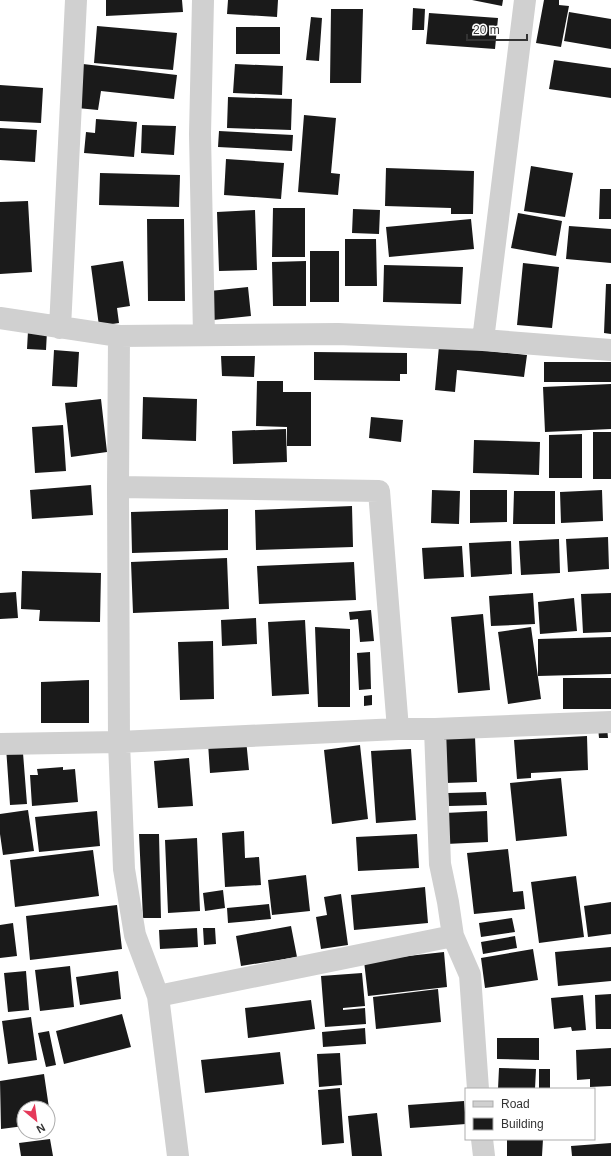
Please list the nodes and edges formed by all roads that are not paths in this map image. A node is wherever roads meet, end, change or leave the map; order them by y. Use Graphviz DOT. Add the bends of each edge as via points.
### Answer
graph roads {
  1 [pos="76,0"];
  2 [pos="203,0"];
  3 [pos="525,0"];
  4 [pos="0,318"];
  5 [pos="60,328"];
  6 [pos="204,335"];
  7 [pos="119,336"];
  8 [pos="483,340"];
  9 [pos="611,350"];
  10 [pos="118,487"];
  11 [pos="611,722"];
  12 [pos="398,729"];
  13 [pos="435,729"];
  14 [pos="120,742"];
  15 [pos="0,744"];
  16 [pos="453,936"];
  17 [pos="158,996"];
  18 [pos="478,1088"];
  19 [pos="482,1140"];
  20 [pos="178,1156"];
  21 [pos="484,1156"];
  1 -- 5 [label="street"];
  2 -- 6 [label="street" via="200,134"];
  3 -- 8 [label="street"];
  4 -- 5 [label="street"];
  5 -- 7 [label="street"];
  6 -- 7 [label="street"];
  6 -- 8 [label="street" via="338,334"];
  7 -- 10 [label="street"];
  8 -- 9 [label="street"];
  10 -- 12 [label="street" via="379,491"];
  10 -- 14 [label="street"];
  11 -- 13 [label="street"];
  12 -- 13 [label="street"];
  12 -- 14 [label="street"];
  13 -- 16 [label="street" via="440,864"];
  14 -- 15 [label="street"];
  14 -- 17 [label="street" via="124,869 135,935"];
  16 -- 17 [label="street"];
  16 -- 18 [label="street" via="470,975"];
  17 -- 20 [label="street"];
  19 -- 21 [label="street"];
}
